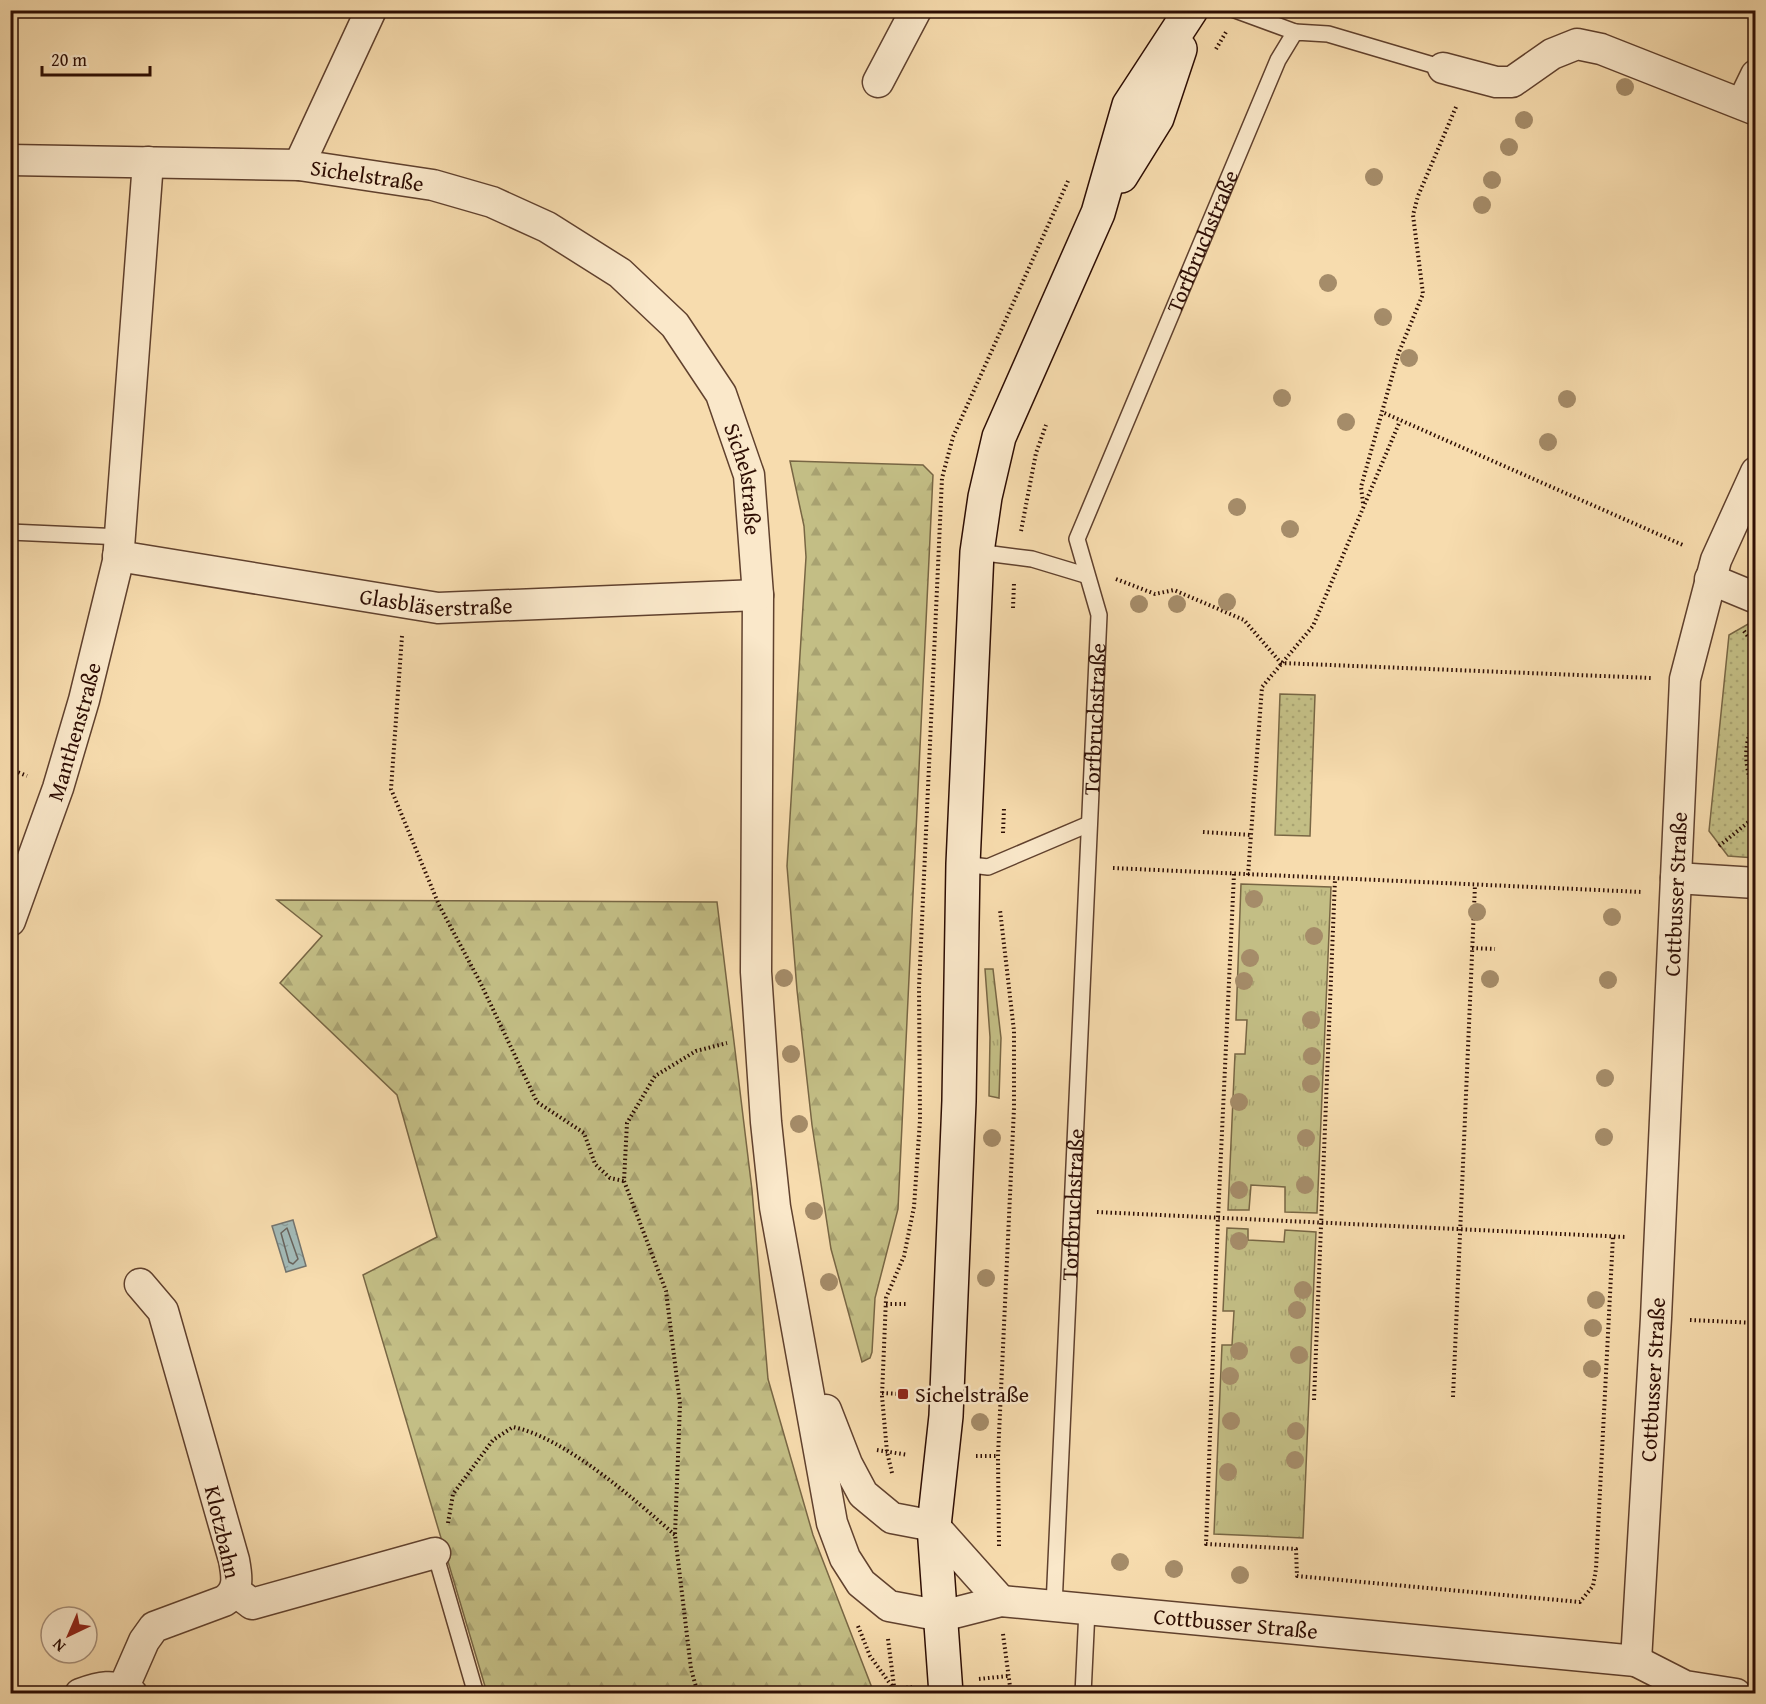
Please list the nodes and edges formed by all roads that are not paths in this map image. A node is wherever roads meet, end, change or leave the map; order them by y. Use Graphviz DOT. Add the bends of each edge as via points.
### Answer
graph roads {
  1 [pos="371,10"];
  2 [pos="916,10"];
  3 [pos="1192,10"];
  4 [pos="1235,10"];
  5 [pos="1294,32"];
  6 [pos="1456,72"];
  7 [pos="1755,75"];
  8 [pos="878,82"];
  9 [pos="1749,107"];
  10 [pos="10,160"];
  11 [pos="148,162"];
  12 [pos="299,165"];
  13 [pos="1755,472"];
  14 [pos="10,532"];
  15 [pos="120,546"];
  16 [pos="977,552"];
  17 [pos="1713,569"];
  18 [pos="1085,574"];
  19 [pos="758,595"];
  20 [pos="1755,598"];
  21 [pos="1089,824"];
  22 [pos="963,864"];
  23 [pos="1755,883"];
  24 [pos="1676,886"];
  25 [pos="10,921"];
  26 [pos="140,1284"];
  27 [pos="803,1355"];
  28 [pos="934,1526"];
  29 [pos="435,1553"];
  30 [pos="235,1591"];
  31 [pos="1001,1601"];
  32 [pos="1054,1606"];
  33 [pos="1087,1610"];
  34 [pos="942,1616"];
  35 [pos="1636,1660"];
  36 [pos="128,1691"];
  37 [pos="80,1694"];
  38 [pos="476,1694"];
  39 [pos="946,1694"];
  40 [pos="1083,1694"];
  41 [pos="1736,1694"];
  1 -- 12 [label="street"];
  2 -- 8 [label="street"];
  3 -- 16 [label="main road" via="1130,105 1098,213 999,437"];
  4 -- 5 [label="lane"];
  5 -- 6 [label="lane" via="1328,34"];
  5 -- 18 [label="lane, Torfbruchstraße" via="1274,70 1077,539"];
  6 -- 9 [label="street" via="1512,82 1552,54 1577,44 1601,49"];
  7 -- 9 [label="street"];
  10 -- 11 [label="street, Sichelstraße"];
  11 -- 12 [label="street, Sichelstraße"];
  11 -- 15 [label="street, Manthenstraße"];
  12 -- 19 [label="street, Sichelstraße" via="432,185 492,202 547,227 620,273 675,325 721,394 749,475"];
  13 -- 17 [label="street, Cottbusser Straße"];
  14 -- 15 [label="lane"];
  15 -- 19 [label="street, Glasbläserstraße" via="438,608"];
  15 -- 25 [label="street, Manthenstraße" via="58,788"];
  16 -- 18 [label="lane" via="1032,559"];
  16 -- 22 [label="main road"];
  17 -- 20 [label="street"];
  17 -- 24 [label="street, Cottbusser Straße" via="1685,679"];
  18 -- 21 [label="lane, Torfbruchstraße" via="1099,615"];
  19 -- 27 [label="street, Sichelstraße" via="756,972 775,1207"];
  21 -- 22 [label="lane" via="988,867"];
  21 -- 32 [label="lane, Torfbruchstraße"];
  22 -- 28 [label="main road" via="959,1101 946,1416"];
  23 -- 24 [label="street"];
  24 -- 35 [label="street, Cottbusser Straße"];
  26 -- 30 [label="street, Klotzbahn" via="163,1311 234,1560"];
  27 -- 28 [label="street, Sichelstraße" via="863,1494 892,1518"];
  27 -- 34 [label="street, Sichelstraße" via="832,1523 845,1558 861,1583 889,1606"];
  28 -- 31 [label="street"];
  28 -- 34 [label="main road"];
  29 -- 30 [label="street" via="252,1604"];
  29 -- 38 [label="lane"];
  30 -- 36 [label="street, Klotzbahn" via="224,1601 154,1627 144,1641"];
  31 -- 32 [label="street, Cottbusser Straße"];
  31 -- 34 [label="street, Cottbusser Straße"];
  32 -- 33 [label="street, Cottbusser Straße"];
  33 -- 35 [label="street, Cottbusser Straße"];
  33 -- 40 [label="lane"];
  34 -- 39 [label="main road"];
  35 -- 41 [label="street" via="1686,1686"];
  36 -- 37 [label="street, Klotzbahn" via="99,1687"];
}
